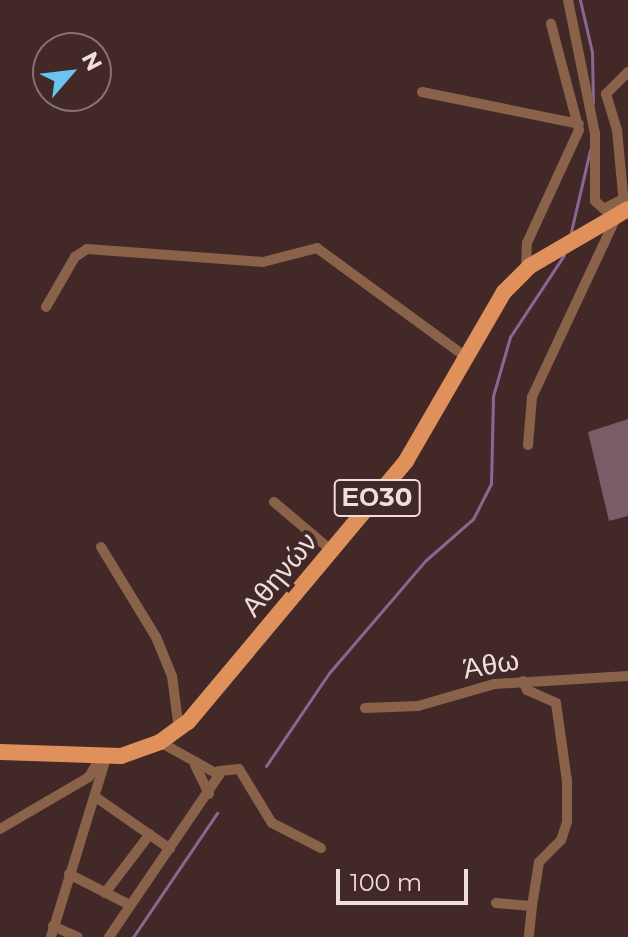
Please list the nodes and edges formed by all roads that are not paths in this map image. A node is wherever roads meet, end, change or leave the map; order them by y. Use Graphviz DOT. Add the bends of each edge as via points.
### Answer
graph roads {
  1 [pos="568,0"];
  2 [pos="551,24"];
  3 [pos="628,72"];
  4 [pos="422,92"];
  5 [pos="579,124"];
  6 [pos="624,209"];
  7 [pos="528,268"];
  8 [pos="46,307"];
  9 [pos="466,357"];
  10 [pos="528,445"];
  11 [pos="274,502"];
  12 [pos="101,547"];
  13 [pos="332,551"];
  14 [pos="628,676"];
  15 [pos="523,681"];
  16 [pos="365,708"];
  17 [pos="179,729"];
  18 [pos="160,742"];
  19 [pos="0,752"];
  20 [pos="103,758"];
  21 [pos="195,765"];
  22 [pos="219,771"];
  23 [pos="209,794"];
  24 [pos="97,798"];
  25 [pos="0,829"];
  26 [pos="150,834"];
  27 [pos="321,848"];
  28 [pos="170,849"];
  29 [pos="69,874"];
  30 [pos="105,893"];
  31 [pos="496,903"];
  32 [pos="128,904"];
  33 [pos="532,906"];
  34 [pos="52,931"];
  35 [pos="78,937"];
  36 [pos="109,937"];
  37 [pos="529,937"];
  1 -- 6 [label="street" via="595,134 595,201 604,209"];
  2 -- 5 [label="street"];
  3 -- 6 [label="street" via="607,87"];
  4 -- 5 [label="street"];
  5 -- 7 [label="street" via="527,243"];
  6 -- 7 [label="main road, Αθηνών / ΕΟ30"];
  6 -- 10 [label="street" via="532,397"];
  7 -- 9 [label="main road, Αθηνών / ΕΟ30" via="487,315"];
  8 -- 9 [label="street" via="75,257 87,249 263,262 317,248"];
  9 -- 13 [label="main road, Αθηνών / ΕΟ30" via="428,431"];
  11 -- 13 [label="street"];
  12 -- 17 [label="street" via="156,637 172,676"];
  13 -- 17 [label="main road, Αθηνών / ΕΟ30"];
  14 -- 15 [label="street, Άθω"];
  15 -- 16 [label="street, Άθω" via="418,706"];
  15 -- 33 [label="street" via="527,690 556,703 567,781 567,822 561,840 539,862"];
  17 -- 18 [label="main road, Αθηνών / ΕΟ30"];
  18 -- 20 [label="main road, Αθηνών / ΕΟ30"];
  18 -- 21 [label="street"];
  19 -- 20 [label="main road, Αθηνών / ΕΟ30"];
  20 -- 24 [label="street"];
  20 -- 25 [label="street" via="89,777"];
  21 -- 22 [label="street"];
  21 -- 23 [label="street"];
  22 -- 23 [label="street"];
  22 -- 27 [label="street" via="239,769 272,823"];
  23 -- 28 [label="street"];
  24 -- 26 [label="street"];
  24 -- 29 [label="street"];
  26 -- 28 [label="street"];
  26 -- 30 [label="street"];
  28 -- 32 [label="street"];
  29 -- 30 [label="street"];
  29 -- 34 [label="street"];
  30 -- 32 [label="street"];
  31 -- 33 [label="street"];
  32 -- 36 [label="street"];
  33 -- 37 [label="street"];
  34 -- 35 [label="street"];
}
